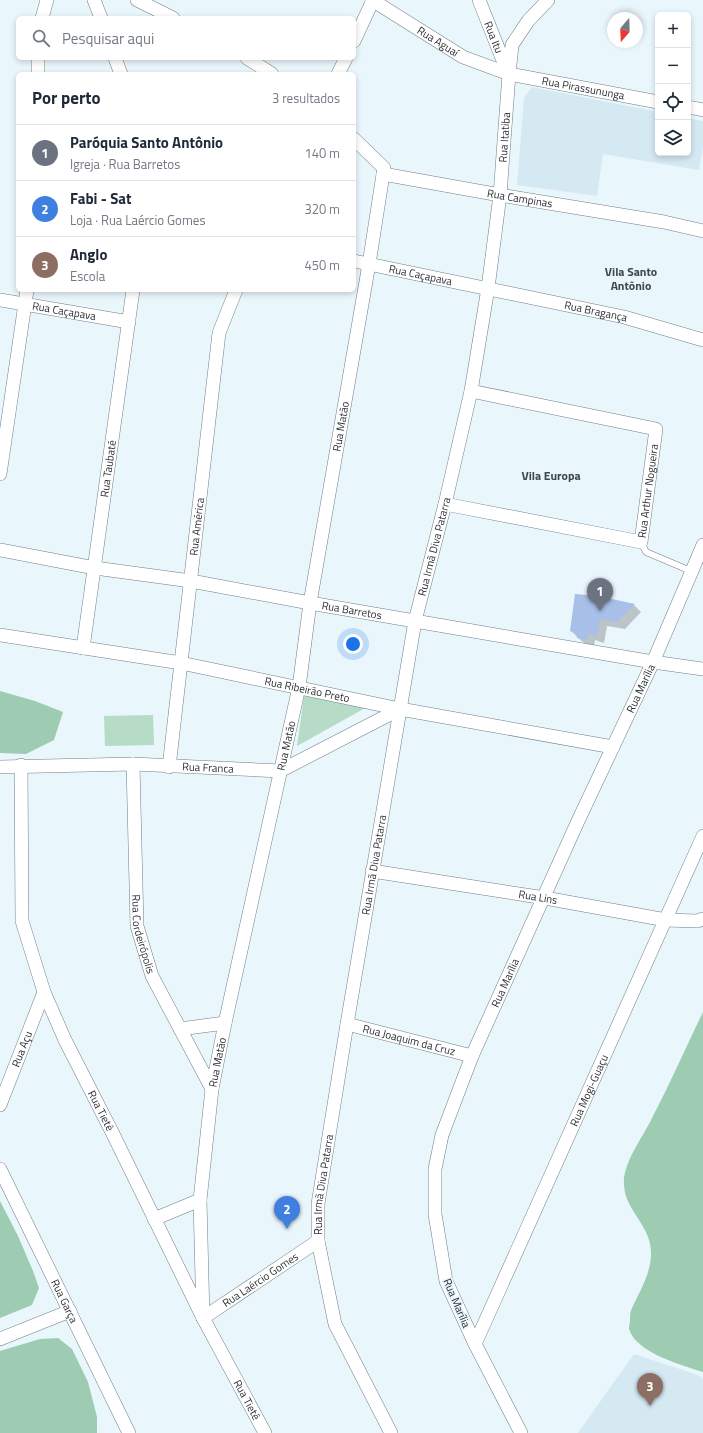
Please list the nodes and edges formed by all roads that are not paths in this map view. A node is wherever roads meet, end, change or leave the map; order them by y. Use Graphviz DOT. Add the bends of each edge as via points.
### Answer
graph roads {
  1 [pos="47,0"];
  2 [pos="94,0"];
  3 [pos="137,0"];
  4 [pos="373,0"];
  5 [pos="479,0"];
  6 [pos="548,0"];
  7 [pos="43,16"];
  8 [pos="100,16"];
  9 [pos="169,16"];
  10 [pos="356,37"];
  11 [pos="38,60"];
  12 [pos="116,60"];
  13 [pos="250,60"];
  14 [pos="345,60"];
  15 [pos="38,72"];
  16 [pos="120,72"];
  17 [pos="269,72"];
  18 [pos="339,72"];
  19 [pos="509,74"];
  20 [pos="655,101"];
  21 [pos="691,108"];
  22 [pos="703,110"];
  23 [pos="356,141"];
  24 [pos="383,174"];
  25 [pos="500,195"];
  26 [pos="703,231"];
  27 [pos="356,261"];
  28 [pos="369,264"];
  29 [pos="488,288"];
  30 [pos="27,292"];
  31 [pos="133,292"];
  32 [pos="235,292"];
  33 [pos="0,300"];
  34 [pos="26,304"];
  35 [pos="129,322"];
  36 [pos="703,340"];
  37 [pos="471,391"];
  38 [pos="6,394"];
  39 [pos="0,474"];
  40 [pos="445,504"];
  41 [pos="641,542"];
  42 [pos="703,545"];
  43 [pos="0,550"];
  44 [pos="94,568"];
  45 [pos="691,571"];
  46 [pos="191,581"];
  47 [pos="310,603"];
  48 [pos="415,621"];
  49 [pos="0,635"];
  50 [pos="82,648"];
  51 [pos="653,662"];
  52 [pos="181,663"];
  53 [pos="703,669"];
  54 [pos="299,687"];
  55 [pos="400,709"];
  56 [pos="614,746"];
  57 [pos="133,764"];
  58 [pos="21,765"];
  59 [pos="0,766"];
  60 [pos="169,766"];
  61 [pos="280,771"];
  62 [pos="703,836"];
  63 [pos="372,871"];
  64 [pos="545,898"];
  65 [pos="703,919"];
  66 [pos="666,920"];
  67 [pos="44,992"];
  68 [pos="224,1023"];
  69 [pos="347,1024"];
  70 [pos="180,1029"];
  71 [pos="472,1056"];
  72 [pos="212,1089"];
  73 [pos="0,1105"];
  74 [pos="0,1169"];
  75 [pos="200,1200"];
  76 [pos="154,1219"];
  77 [pos="318,1241"];
  78 [pos="70,1311"];
  79 [pos="203,1318"];
  80 [pos="0,1339"];
  81 [pos="475,1344"];
  82 [pos="128,1433"];
  83 [pos="265,1433"];
  84 [pos="391,1433"];
  85 [pos="521,1433"];
  1 -- 7 [label="street"];
  2 -- 8 [label="street"];
  3 -- 9 [label="street"];
  4 -- 10 [label="street"];
  4 -- 19 [label="street, Rua Aguaí" via="463,57"];
  5 -- 19 [label="street, Rua Itu"];
  6 -- 19 [label="street, Rua Itatiba" via="528,21 512,46"];
  11 -- 15 [label="street"];
  12 -- 16 [label="street"];
  13 -- 17 [label="street"];
  14 -- 18 [label="street"];
  19 -- 20 [label="street, Rua Pirassununga"];
  19 -- 25 [label="street, Rua Itatiba"];
  21 -- 22 [label="street"];
  23 -- 24 [label="street" via="384,168"];
  24 -- 25 [label="street, Rua Campinas"];
  24 -- 28 [label="street, Rua Matão"];
  25 -- 26 [label="street, Rua Campinas" via="664,222"];
  25 -- 29 [label="street, Rua Itatiba"];
  27 -- 28 [label="street, Rua Caçapava"];
  28 -- 29 [label="street, Rua Caçapava"];
  28 -- 47 [label="street, Rua Matão"];
  29 -- 36 [label="street, Rua Bragança" via="624,317"];
  29 -- 37 [label="street, Rua Irmã Diva Patarra"];
  30 -- 34 [label="street"];
  31 -- 35 [label="street, Rua Taubaté"];
  32 -- 46 [label="street, Rua América" via="219,333"];
  33 -- 34 [label="street, Rua Caçapava"];
  34 -- 35 [label="street, Rua Caçapava"];
  34 -- 38 [label="street"];
  35 -- 44 [label="street, Rua Taubaté"];
  37 -- 40 [label="street, Rua Irmã Diva Patarra"];
  37 -- 41 [label="street, Rua Arthur Nogueira" via="656,429"];
  38 -- 39 [label="street"];
  40 -- 41 [label="street, Rua Arthur Nogueira"];
  40 -- 48 [label="street, Rua Irmã Diva Patarra"];
  41 -- 45 [label="lane" via="646,552"];
  42 -- 45 [label="street, Rua Marília"];
  43 -- 44 [label="street, Rua Barretos"];
  44 -- 46 [label="street, Rua Barretos"];
  44 -- 50 [label="street, Rua Taubaté"];
  45 -- 51 [label="street, Rua Marília"];
  46 -- 47 [label="street, Rua Barretos"];
  46 -- 52 [label="street, Rua América"];
  47 -- 48 [label="street, Rua Barretos"];
  47 -- 54 [label="street, Rua Matão"];
  48 -- 51 [label="street, Rua Barretos"];
  48 -- 55 [label="street, Rua Irmã Diva Patarra"];
  49 -- 50 [label="street, Rua Ribeirão Preto"];
  50 -- 52 [label="street, Rua Ribeirão Preto"];
  51 -- 53 [label="street, Rua Barretos"];
  51 -- 56 [label="street, Rua Marília"];
  52 -- 54 [label="street, Rua Ribeirão Preto"];
  52 -- 60 [label="street, Rua América"];
  54 -- 55 [label="street, Rua Ribeirão Preto"];
  54 -- 61 [label="street, Rua Matão"];
  55 -- 56 [label="street, Rua Ribeirão Preto"];
  55 -- 61 [label="street, Rua Franca"];
  55 -- 63 [label="street, Rua Irmã Diva Patarra"];
  56 -- 64 [label="street, Rua Marília"];
  57 -- 58 [label="street, Rua Franca"];
  57 -- 60 [label="street, Rua Franca"];
  57 -- 70 [label="street, Rua Cordeirópolis" via="137,926 152,976"];
  58 -- 59 [label="street, Rua Franca"];
  58 -- 67 [label="street, Rua Tietê" via="22,921"];
  60 -- 61 [label="street, Rua Franca"];
  61 -- 68 [label="street, Rua Matão"];
  62 -- 66 [label="street, Rua Mogi-Guaçu"];
  63 -- 64 [label="street, Rua Lins"];
  63 -- 69 [label="street, Rua Irmã Diva Patarra"];
  64 -- 66 [label="street, Rua Lins"];
  64 -- 71 [label="street, Rua Marília"];
  65 -- 66 [label="street, Rua Lins"];
  66 -- 81 [label="street, Rua Mogi-Guaçu"];
  67 -- 73 [label="street, Rua Açu"];
  67 -- 76 [label="street, Rua Tietê" via="65,1040"];
  68 -- 70 [label="street"];
  68 -- 72 [label="street, Rua Matão"];
  69 -- 71 [label="street, Rua Joaquim da Cruz"];
  69 -- 77 [label="street, Rua Irmã Diva Patarra" via="318,1204"];
  70 -- 72 [label="street, Rua Cordeirópolis"];
  71 -- 81 [label="street, Rua Marília" via="442,1135 435,1169 435,1214 446,1281"];
  72 -- 75 [label="street, Rua Matão"];
  74 -- 78 [label="street, Rua Garça"];
  75 -- 76 [label="street"];
  75 -- 79 [label="street, Rua Matão"];
  76 -- 79 [label="street, Rua Tietê"];
  77 -- 79 [label="street, Rua Laércio Gomes"];
  77 -- 84 [label="street, Rua Irmã Diva Patarra" via="335,1324"];
  78 -- 80 [label="street"];
  78 -- 82 [label="street, Rua Garça"];
  79 -- 83 [label="street, Rua Tietê"];
  81 -- 85 [label="street, Rua Marília"];
}
